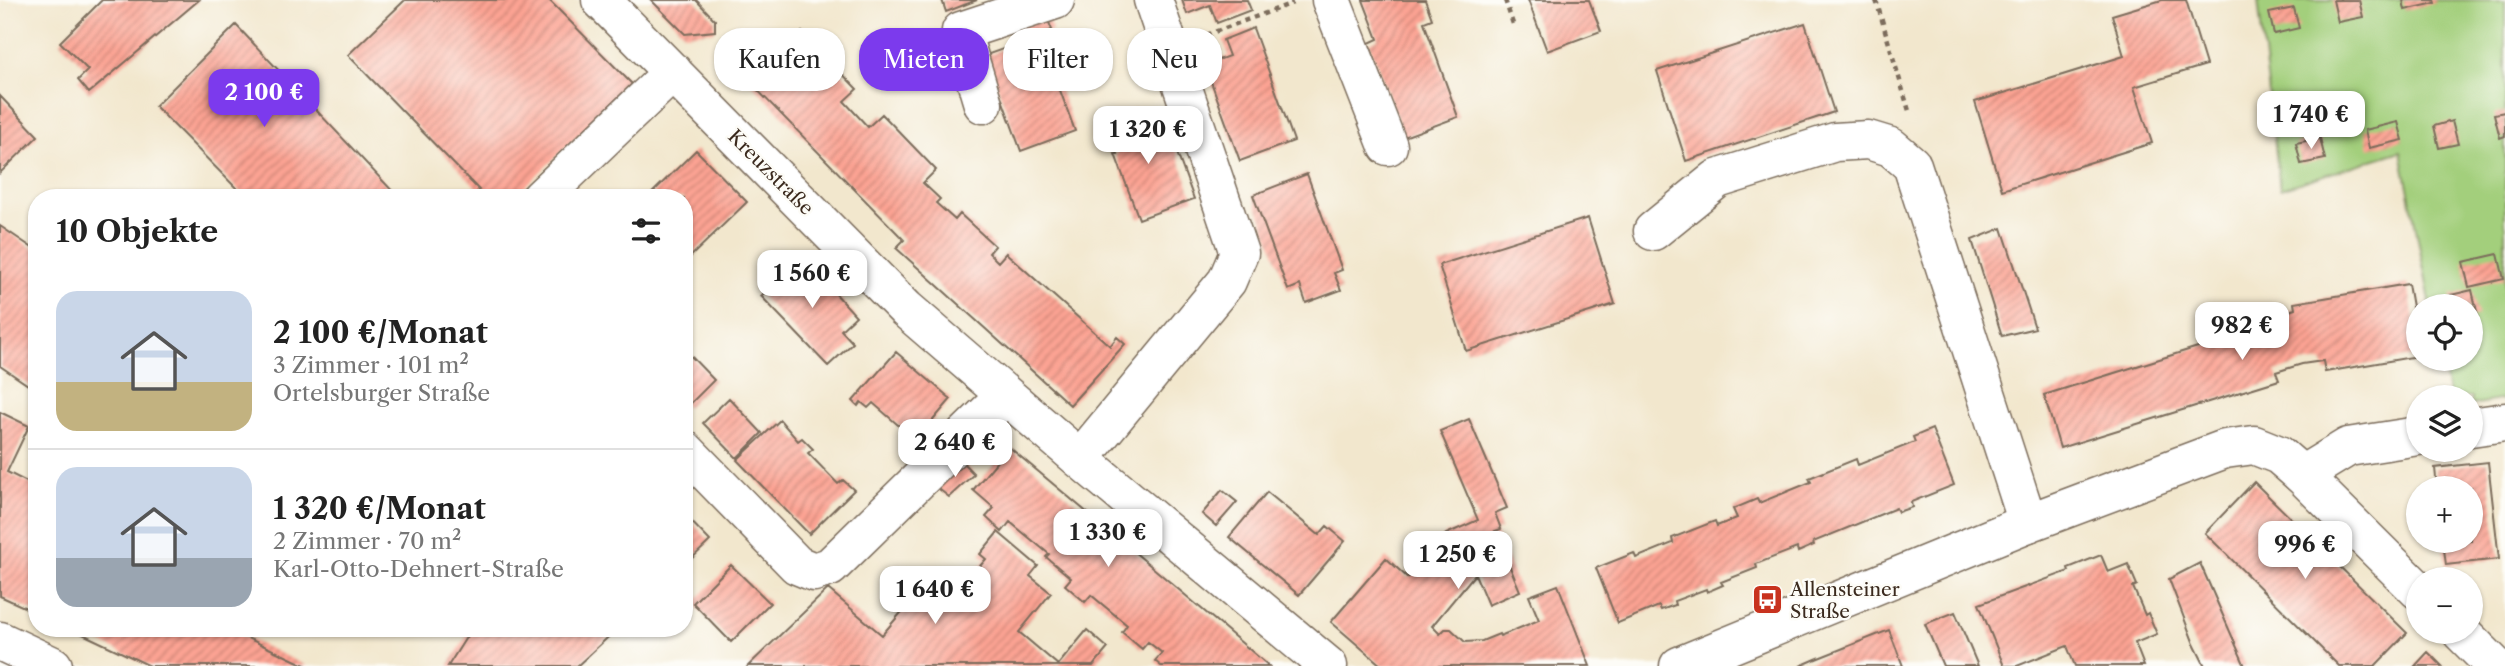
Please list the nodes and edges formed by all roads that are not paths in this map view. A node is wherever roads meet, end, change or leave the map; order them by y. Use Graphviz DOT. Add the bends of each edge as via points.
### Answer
graph roads {
  1 [pos="601,0"];
  2 [pos="1055,0"];
  3 [pos="1153,0"];
  4 [pos="1331,0"];
  5 [pos="673,72"];
  6 [pos="983,104"];
  7 [pos="1388,146"];
  8 [pos="550,189"];
  9 [pos="1653,231"];
  10 [pos="1006,395"];
  11 [pos="2505,422"];
  12 [pos="2483,425"];
  13 [pos="2406,438"];
  14 [pos="693,458"];
  15 [pos="1080,459"];
  16 [pos="2302,475"];
  17 [pos="2028,523"];
  18 [pos="2406,578"];
  19 [pos="0,641"];
  20 [pos="2472,644"];
  21 [pos="53,666"];
  22 [pos="1328,666"];
  23 [pos="1679,666"];
  24 [pos="2495,666"];
  1 -- 5 [label="street, Kreuzstraße"];
  2 -- 6 [label="street" via="961,31"];
  3 -- 15 [label="street" via="1239,253 1227,281"];
  4 -- 7 [label="street"];
  5 -- 8 [label="street"];
  5 -- 10 [label="street, Kreuzstraße" via="906,309"];
  9 -- 17 [label="street" via="1717,179 1835,142 1868,140 1891,147 1912,165"];
  10 -- 14 [label="street" via="830,567 814,572 797,565"];
  10 -- 15 [label="street, Kreuzstraße"];
  11 -- 12 [label="street"];
  13 -- 16 [label="street" via="2348,447"];
  15 -- 22 [label="street, Kreuzstraße"];
  16 -- 17 [label="street" via="2279,455 2254,446 2225,449"];
  16 -- 18 [label="street"];
  17 -- 23 [label="street"];
  19 -- 21 [label="street"];
  20 -- 24 [label="street"];
}
